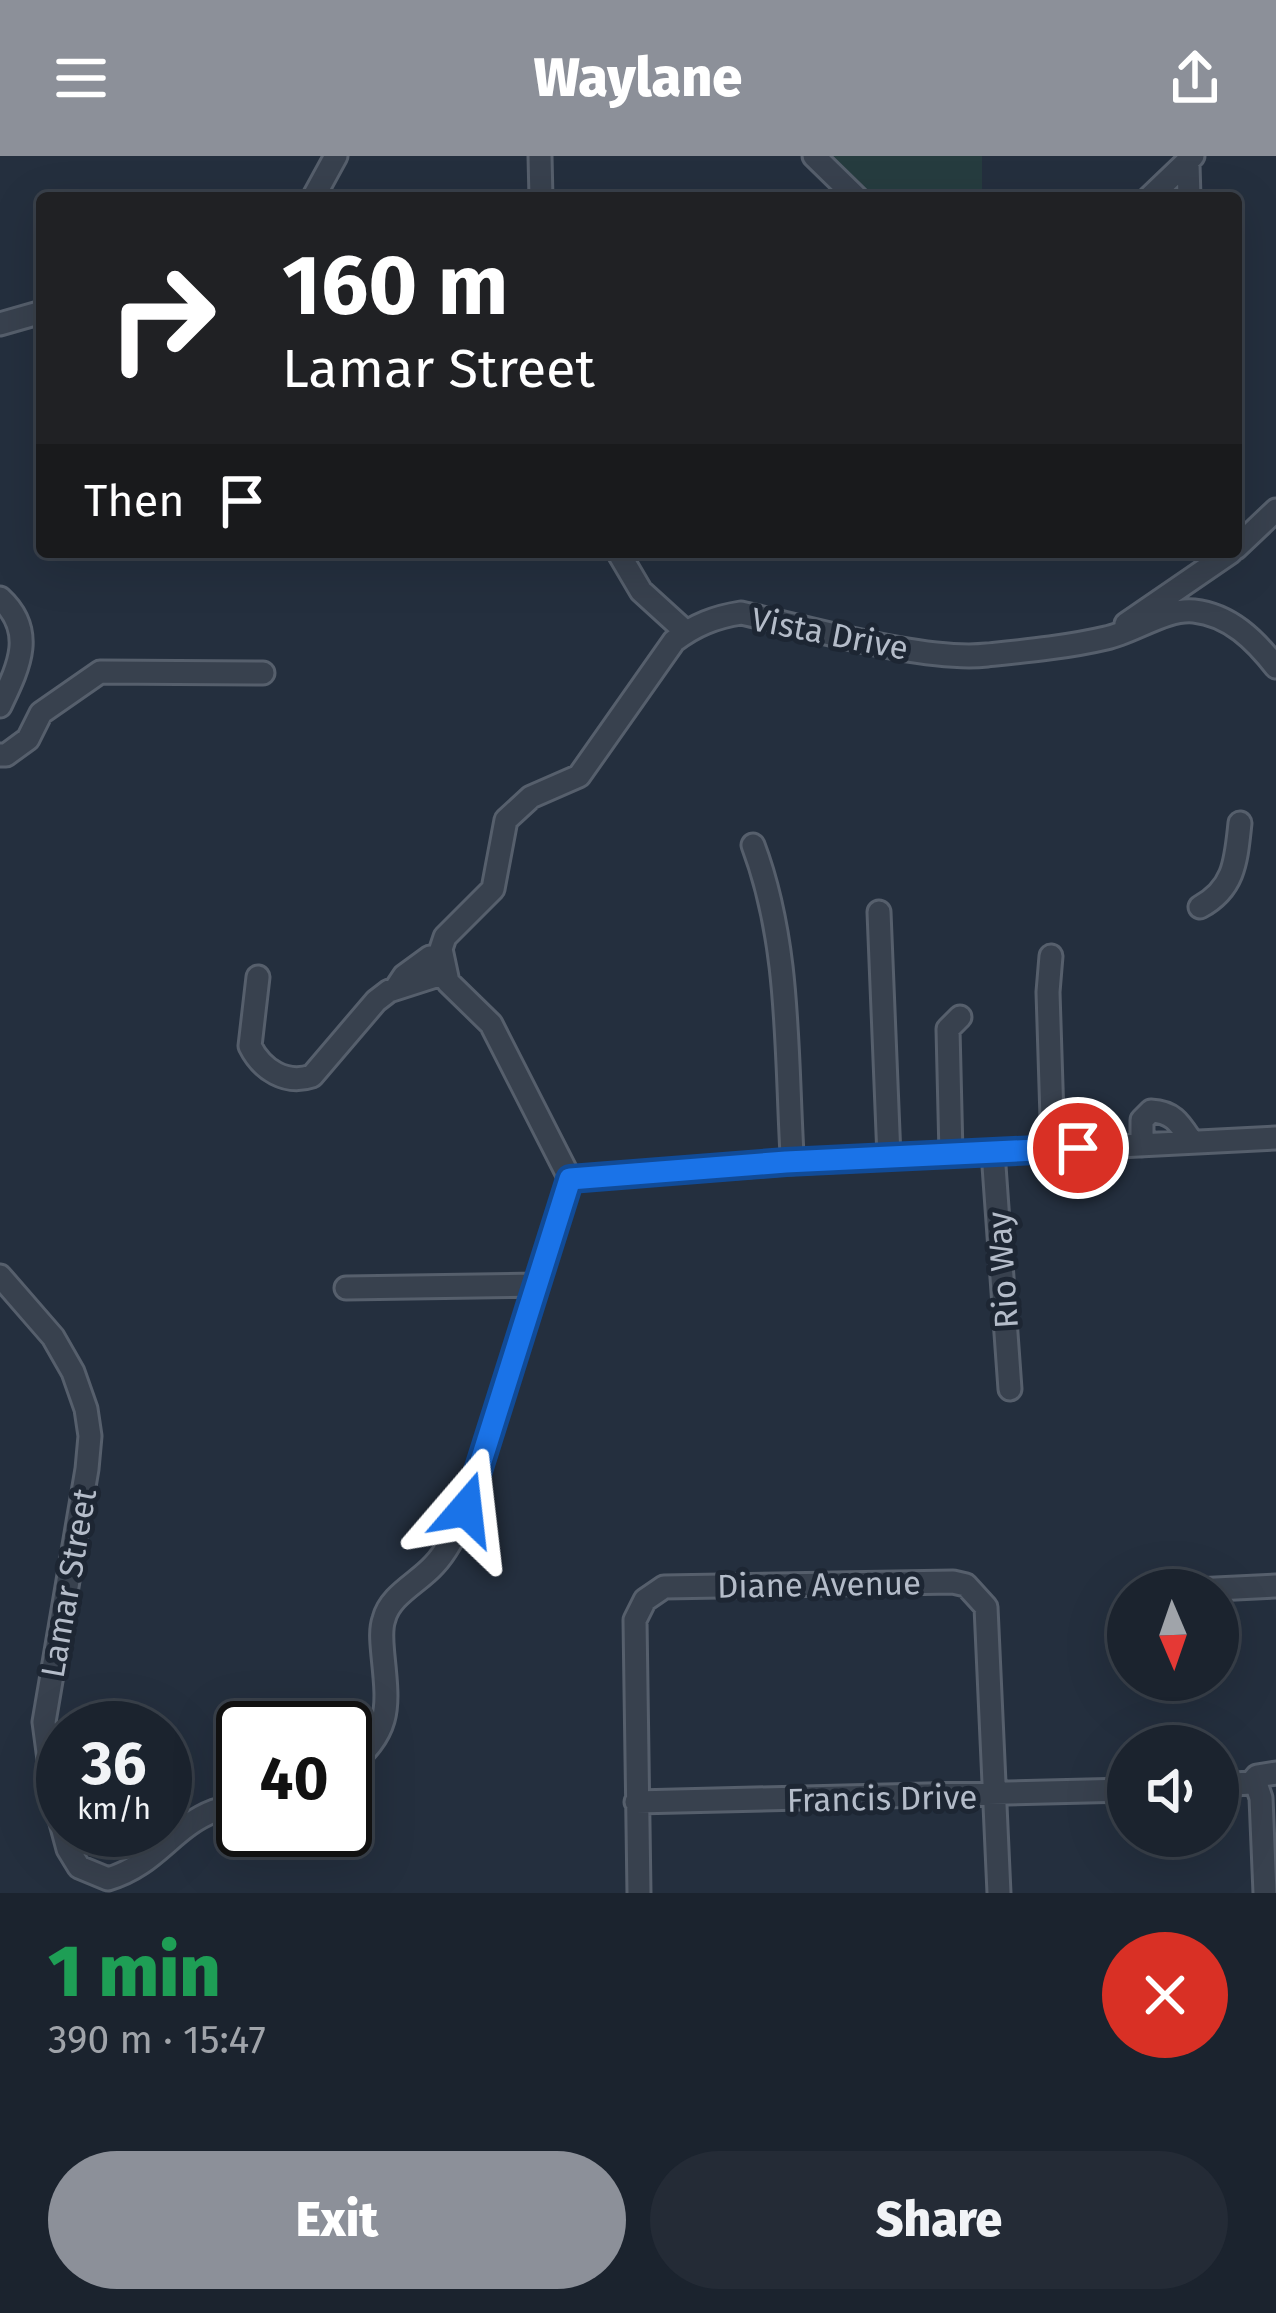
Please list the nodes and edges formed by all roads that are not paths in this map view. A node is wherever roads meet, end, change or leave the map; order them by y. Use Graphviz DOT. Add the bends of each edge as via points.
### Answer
graph roads {
  1 [pos="336,156"];
  2 [pos="540,156"];
  3 [pos="814,156"];
  4 [pos="1191,160"];
  5 [pos="317,192"];
  6 [pos="541,192"];
  7 [pos="850,192"];
  8 [pos="1156,192"];
  9 [pos="1189,192"];
  10 [pos="36,314"];
  11 [pos="0,324"];
  12 [pos="1276,510"];
  13 [pos="1242,542"];
  14 [pos="622,558"];
  15 [pos="1221,558"];
  16 [pos="0,598"];
  17 [pos="686,632"];
  18 [pos="1106,638"];
  19 [pos="1276,667"];
  20 [pos="263,673"];
  21 [pos="0,706"];
  22 [pos="0,754"];
  23 [pos="1240,823"];
  24 [pos="753,845"];
  25 [pos="1200,907"];
  26 [pos="878,911"];
  27 [pos="1051,956"];
  28 [pos="444,966"];
  29 [pos="258,977"];
  30 [pos="960,1017"];
  31 [pos="1276,1138"];
  32 [pos="1192,1142"];
  33 [pos="1142,1145"];
  34 [pos="1053,1149"];
  35 [pos="993,1152"];
  36 [pos="951,1154"];
  37 [pos="890,1157"];
  38 [pos="786,1162"];
  39 [pos="570,1179"];
  40 [pos="1,1278"];
  41 [pos="536,1286"];
  42 [pos="346,1288"];
  43 [pos="1010,1389"];
  44 [pos="1276,1586"];
  45 [pos="1239,1588"];
  46 [pos="372,1742"];
  47 [pos="1276,1773"];
  48 [pos="1251,1783"];
  49 [pos="1239,1784"];
  50 [pos="1107,1791"];
  51 [pos="995,1796"];
  52 [pos="636,1802"];
  53 [pos="216,1811"];
  54 [pos="638,1893"];
  55 [pos="999,1893"];
  56 [pos="1265,1893"];
  1 -- 5 [label="street"];
  2 -- 6 [label="street"];
  3 -- 7 [label="street"];
  4 -- 8 [label="street"];
  4 -- 9 [label="street"];
  10 -- 11 [label="street"];
  12 -- 13 [label="street"];
  14 -- 17 [label="street" via="641,591"];
  15 -- 18 [label="street"];
  16 -- 21 [label="street" via="20,625 24,656"];
  17 -- 18 [label="street, Vista Drive" via="741,613 980,656"];
  17 -- 28 [label="street" via="579,776 531,797 506,820 493,889 445,937"];
  18 -- 19 [label="street, Vista Drive" via="1199,611 1254,638"];
  20 -- 22 [label="street" via="100,672 40,713 28,740"];
  23 -- 25 [label="street" via="1222,895"];
  24 -- 38 [label="street" via="782,961 792,1154"];
  26 -- 37 [label="street"];
  27 -- 34 [label="street"];
  28 -- 29 [label="street" via="430,956 422,961 312,1076 290,1080 267,1069 250,1046"];
  28 -- 39 [label="street" via="448,982 491,1024"];
  30 -- 36 [label="street" via="948,1029"];
  31 -- 32 [label="street"];
  32 -- 33 [label="street"];
  32 -- 33 [label="street" via="1167,1112 1151,1112 1142,1120"];
  33 -- 34 [label="street"];
  34 -- 35 [label="street"];
  35 -- 36 [label="street"];
  35 -- 43 [label="street, Rio Way"];
  36 -- 37 [label="street"];
  37 -- 38 [label="street"];
  38 -- 39 [label="street"];
  39 -- 41 [label="street"];
  40 -- 53 [label="street, Lamar Street" via="73,1372 91,1436 44,1722 68,1849 79,1867 108,1879 150,1860"];
  41 -- 42 [label="street"];
  41 -- 46 [label="street" via="461,1522 382,1622 388,1706"];
  44 -- 45 [label="street"];
  47 -- 48 [label="street"];
  48 -- 49 [label="street"];
  48 -- 56 [label="street" via="1261,1798"];
  50 -- 51 [label="street, Francis Drive"];
  51 -- 52 [label="street, Francis Drive"];
  51 -- 52 [label="street, Diane Avenue" via="986,1607 953,1582 664,1587 645,1600 635,1620"];
  51 -- 55 [label="street"];
  52 -- 54 [label="street"];
}
